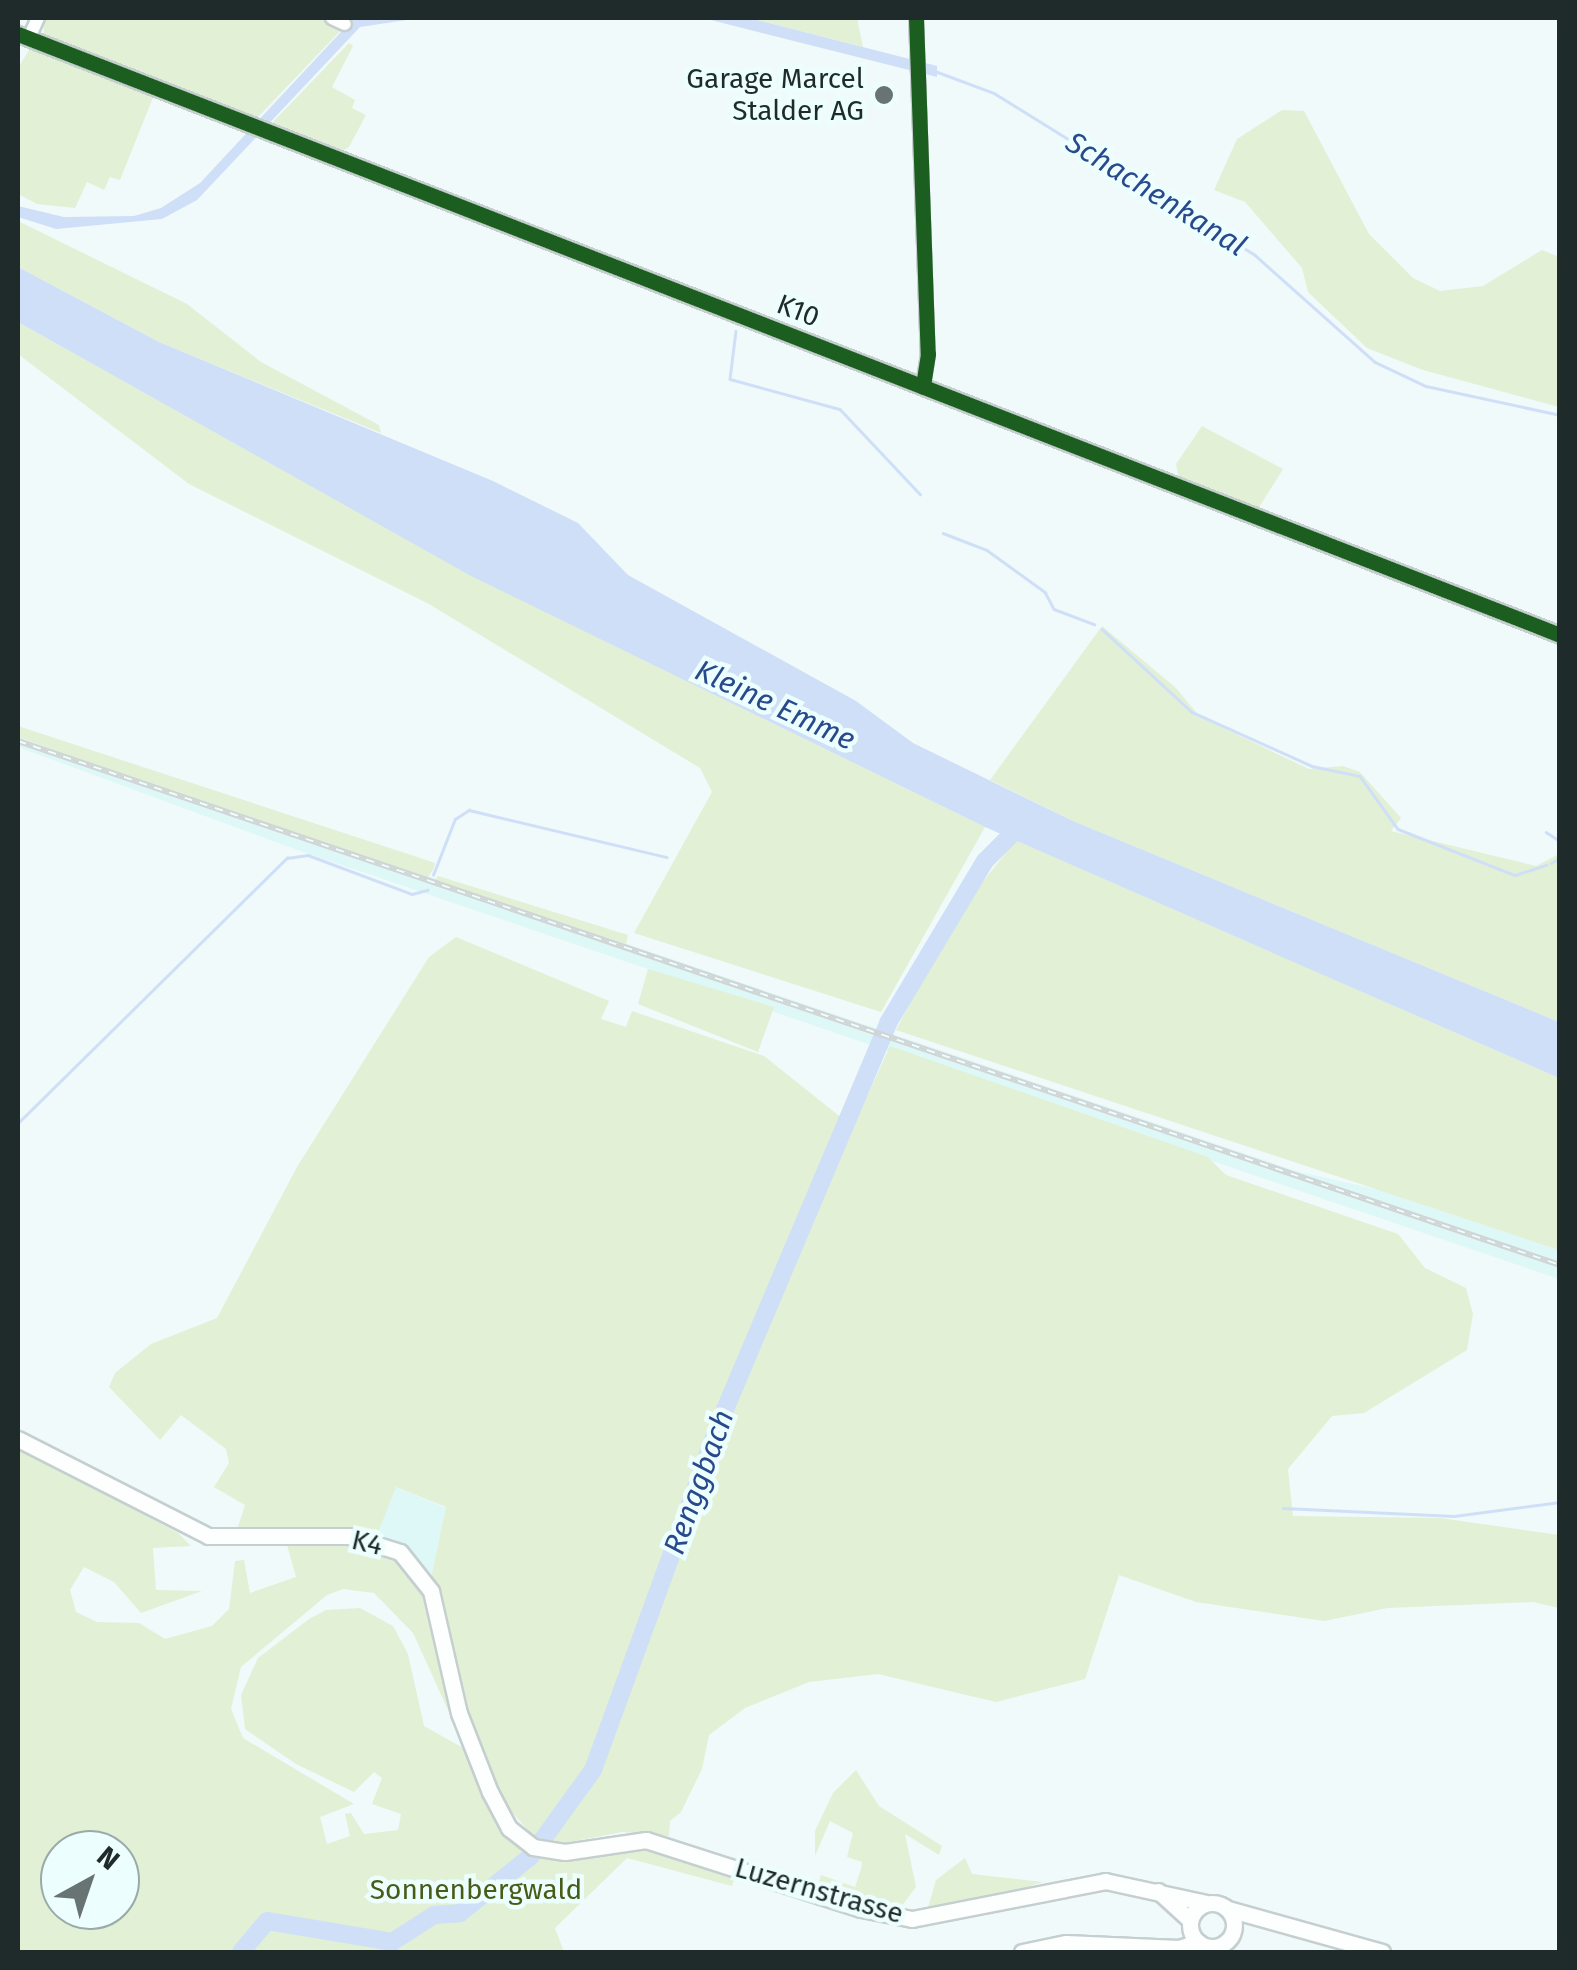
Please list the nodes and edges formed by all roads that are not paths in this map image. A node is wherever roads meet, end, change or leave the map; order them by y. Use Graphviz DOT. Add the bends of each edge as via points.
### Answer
graph roads {
  1 [pos="38,18"];
  2 [pos="916,18"];
  3 [pos="24,36"];
  4 [pos="923,387"];
  5 [pos="1560,635"];
  6 [pos="18,1440"];
  7 [pos="540,1850"];
  8 [pos="1158,1891"];
  9 [pos="1206,1904"];
  10 [pos="1228,1909"];
  11 [pos="1190,1923"];
  12 [pos="1271,1925"];
  13 [pos="1231,1935"];
  14 [pos="1198,1942"];
  15 [pos="1167,1948"];
  16 [pos="1022,1952"];
  17 [pos="1382,1952"];
  1 -- 3 [label="street"];
  2 -- 4 [label="street" via="928,354"];
  3 -- 4 [label="main road, K10"];
  4 -- 5 [label="main road, K10"];
  6 -- 7 [label="main road, K4" via="199,1534 349,1536 406,1556 431,1591 465,1730 514,1834"];
  7 -- 8 [label="main road, Luzernstrasse" via="646,1840 912,1919 1092,1882"];
  8 -- 9 [label="main road, Luzernstrasse"];
  8 -- 11 [label="main road"];
  9 -- 10 [label="main road"];
  9 -- 11 [label="main road"];
  10 -- 12 [label="main road"];
  10 -- 13 [label="main road"];
  11 -- 14 [label="main road"];
  11 -- 15 [label="main road"];
  12 -- 13 [label="main road"];
  12 -- 17 [label="main road" via="1305,1928"];
  13 -- 14 [label="main road" via="1217,1946"];
  14 -- 15 [label="main road"];
  15 -- 16 [label="main road" via="1066,1943"];
}
